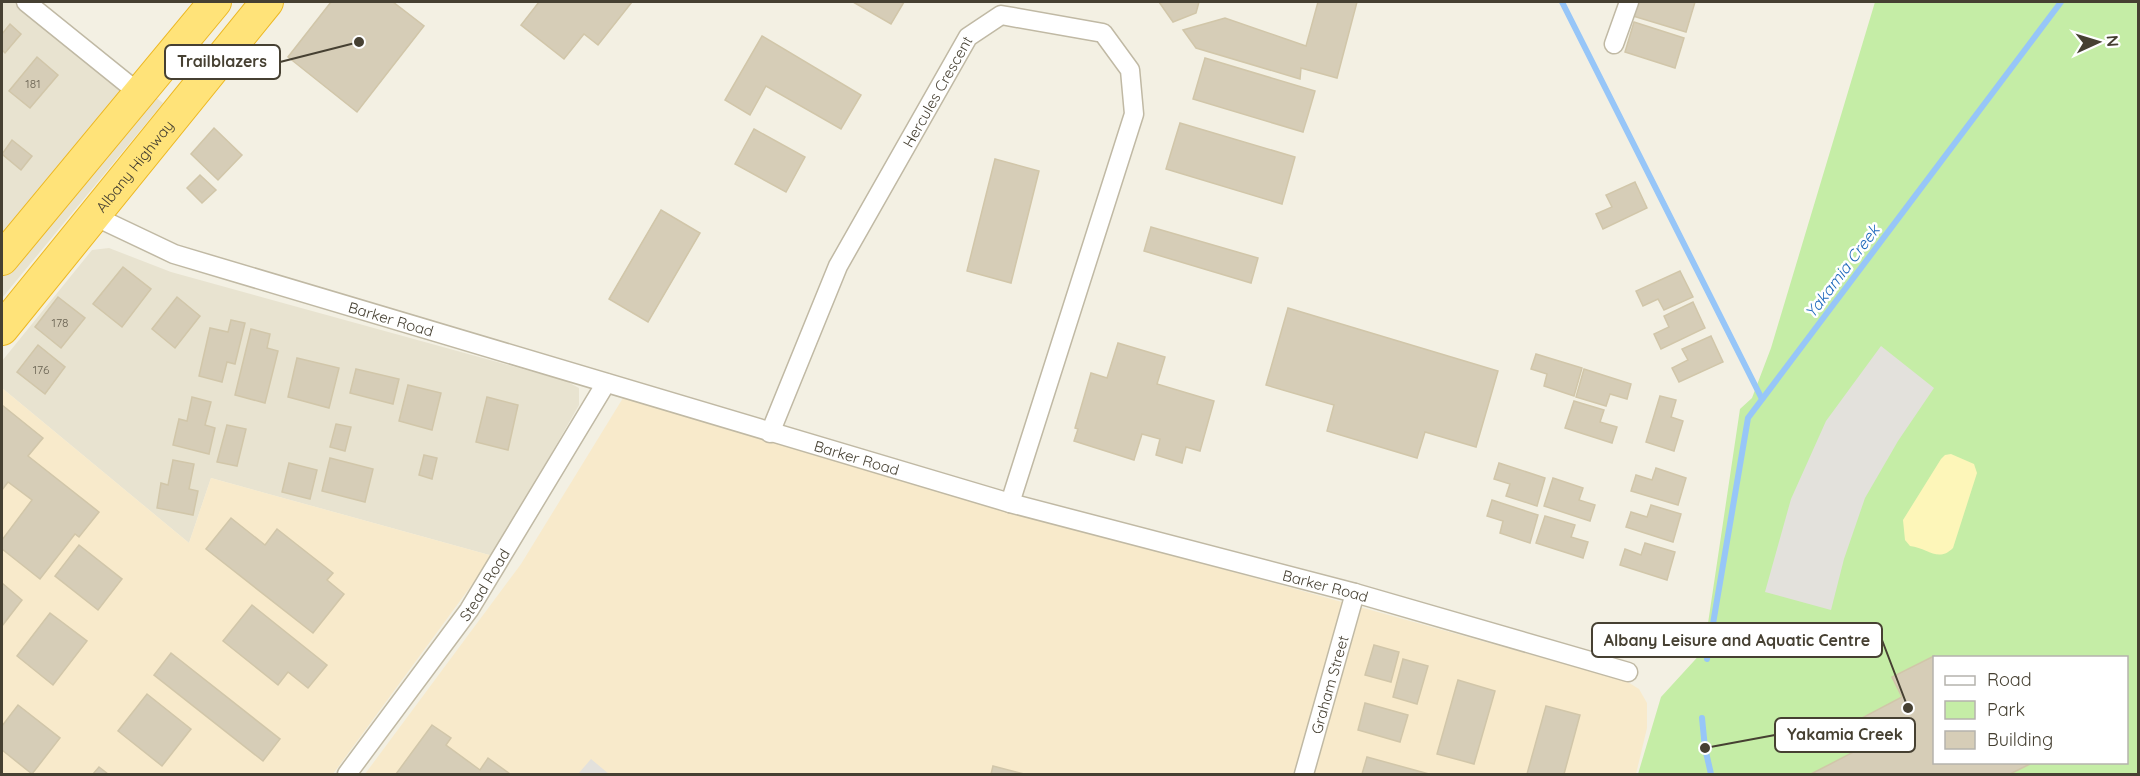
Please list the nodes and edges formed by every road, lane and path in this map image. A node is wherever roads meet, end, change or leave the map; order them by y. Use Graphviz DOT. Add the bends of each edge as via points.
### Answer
graph roads {
  1 [pos="26,2"];
  2 [pos="215,2"];
  3 [pos="267,2"];
  4 [pos="1629,2"];
  5 [pos="1614,44"];
  6 [pos="140,94"];
  7 [pos="94,216"];
  8 [pos="2,260"];
  9 [pos="2,329"];
  10 [pos="606,383"];
  11 [pos="770,433"];
  12 [pos="1010,504"];
  13 [pos="1354,593"];
  14 [pos="1629,672"];
  15 [pos="347,774"];
  16 [pos="1304,774"];
  1 -- 6 [label="street"];
  2 -- 6 [label="highway"];
  3 -- 7 [label="highway, Albany Highway"];
  4 -- 5 [label="street"];
  6 -- 8 [label="highway"];
  7 -- 9 [label="highway, Albany Highway"];
  7 -- 10 [label="street, Barker Road" via="174,254"];
  10 -- 11 [label="street, Barker Road"];
  10 -- 15 [label="street, Stead Road" via="469,610"];
  11 -- 12 [label="street, Barker Road"];
  11 -- 12 [label="street, Hercules Crescent" via="838,266 968,37 1001,15 1103,33 1130,70 1134,114"];
  12 -- 13 [label="street, Barker Road"];
  13 -- 14 [label="street, Barker Road"];
  13 -- 16 [label="street, Graham Street"];
}
